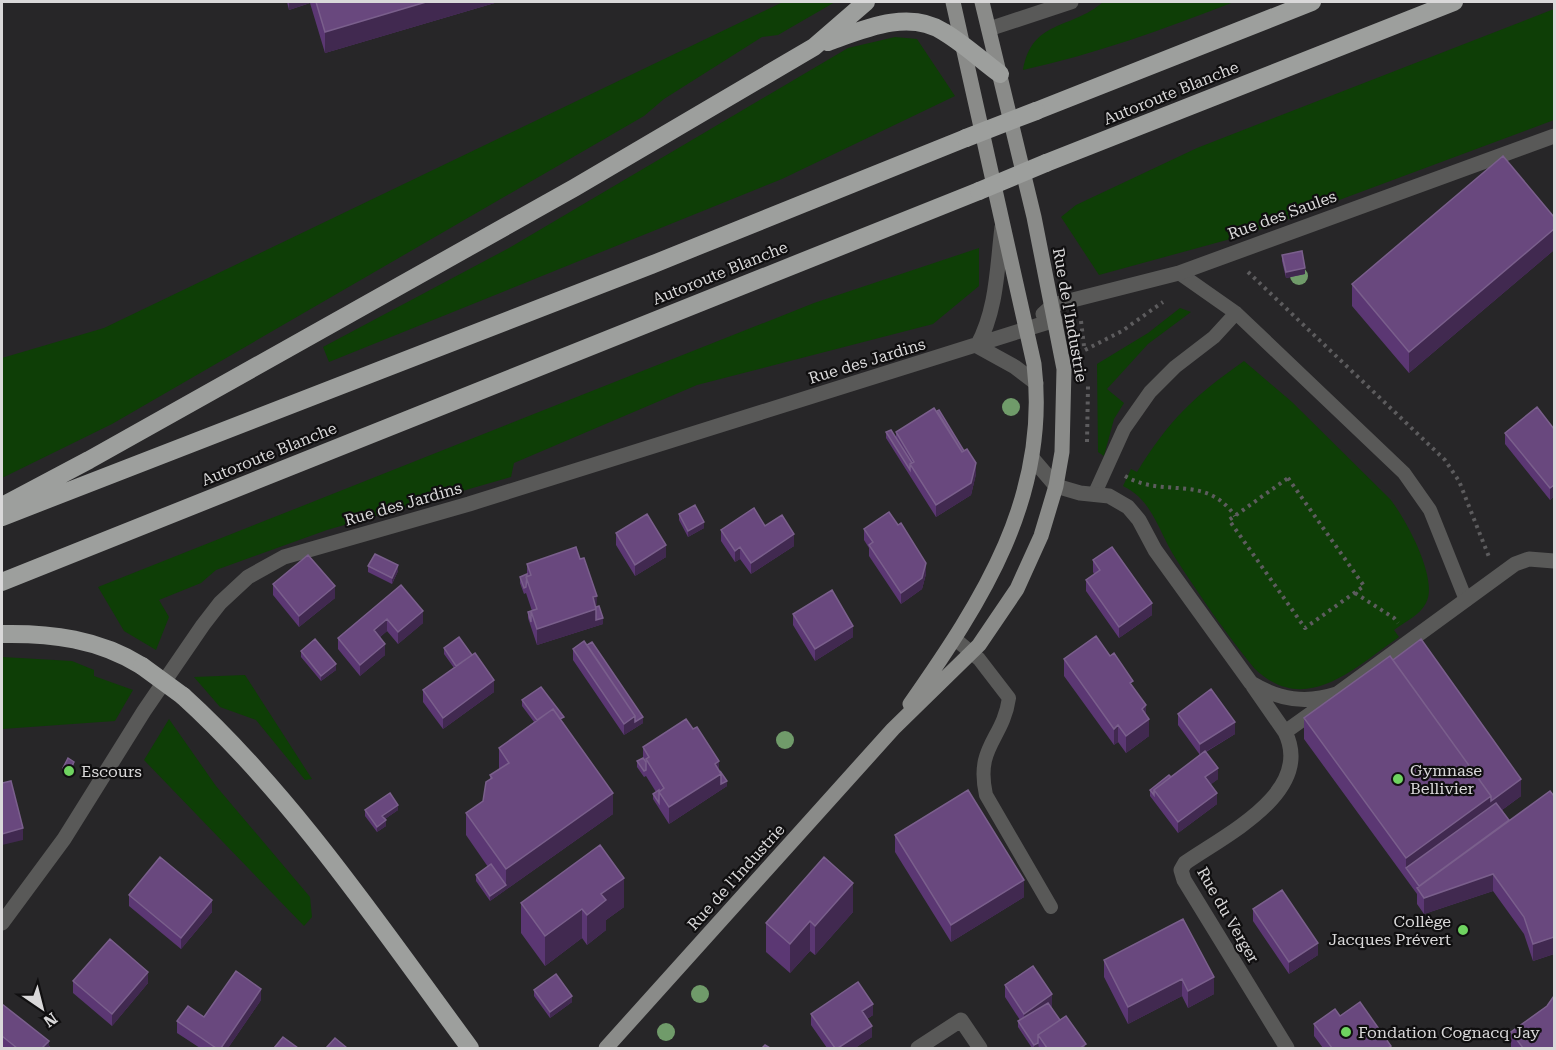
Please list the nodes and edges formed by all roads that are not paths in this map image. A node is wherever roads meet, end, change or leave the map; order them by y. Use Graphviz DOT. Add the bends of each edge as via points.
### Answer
graph roads {
  1 [pos="866,2"];
  2 [pos="953,2"];
  3 [pos="982,2"];
  4 [pos="1071,2"];
  5 [pos="1312,2"];
  6 [pos="1454,2"];
  7 [pos="989,29"];
  8 [pos="963,46"];
  9 [pos="814,47"];
  10 [pos="1000,74"];
  11 [pos="1554,136"];
  12 [pos="1003,218"];
  13 [pos="1179,273"];
  14 [pos="1054,312"];
  15 [pos="1236,313"];
  16 [pos="1026,329"];
  17 [pos="977,346"];
  18 [pos="1036,383"];
  19 [pos="1032,458"];
  20 [pos="1056,486"];
  21 [pos="1088,493"];
  22 [pos="2,506"];
  23 [pos="2,517"];
  24 [pos="1554,561"];
  25 [pos="2,582"];
  26 [pos="1466,600"];
  27 [pos="2,634"];
  28 [pos="955,639"];
  29 [pos="972,653"];
  30 [pos="1251,683"];
  31 [pos="1337,694"];
  32 [pos="893,729"];
  33 [pos="1285,732"];
  34 [pos="1051,907"];
  35 [pos="2,923"];
  36 [pos="470,1048"];
  37 [pos="606,1048"];
  38 [pos="918,1048"];
  39 [pos="980,1048"];
  40 [pos="1287,1048"];
  1 -- 9 [label="highway"];
  2 -- 8 [label="main road, Rue de l'Industrie"];
  3 -- 7 [label="main road, Rue de l'Industrie"];
  4 -- 7 [label="street"];
  5 -- 23 [label="highway, Autoroute Blanche, bridge"];
  6 -- 25 [label="highway, Autoroute Blanche, bridge"];
  7 -- 10 [label="main road, Rue de l'Industrie"];
  8 -- 9 [label="highway" via="944,31 910,22 874,26"];
  8 -- 10 [label="highway"];
  8 -- 12 [label="main road, Rue de l'Industrie"];
  9 -- 22 [label="highway" via="554,199"];
  10 -- 14 [label="main road, Rue de l'Industrie"];
  11 -- 13 [label="street, Rue des Saules"];
  12 -- 16 [label="main road, Rue de l'Industrie"];
  12 -- 17 [label="street" via="994,299"];
  13 -- 14 [label="street, Rue des Saules"];
  13 -- 15 [label="lane"];
  14 -- 16 [label="street, Rue des Jardins"];
  14 -- 20 [label="main road, Rue de l'Industrie" via="1065,395 1065,431"];
  15 -- 21 [label="lane" via="1155,387 1127,423 1108,466"];
  15 -- 26 [label="lane" via="1411,481 1434,519"];
  16 -- 17 [label="street, Rue des Jardins"];
  16 -- 18 [label="main road, Rue de l'Industrie"];
  17 -- 18 [label="street"];
  17 -- 35 [label="street, Rue des Jardins" via="292,555 264,567 235,588 203,625 52,857"];
  18 -- 19 [label="main road, Rue de l'Industrie"];
  19 -- 20 [label="street"];
  19 -- 28 [label="main road, Rue de l'Industrie" via="1005,547"];
  20 -- 21 [label="street"];
  20 -- 29 [label="main road, Rue de l'Industrie" via="1036,549 1017,590"];
  21 -- 30 [label="street, Rue du Verger" via="1115,498 1134,513 1155,550"];
  24 -- 26 [label="street" via="1522,560"];
  26 -- 31 [label="street, Rue du Verger"];
  27 -- 36 [label="highway, bridge" via="51,635 88,642 142,666 183,696 243,756 310,836"];
  28 -- 29 [label="lane"];
  28 -- 32 [label="main road, Rue de l'Industrie"];
  29 -- 32 [label="main road, Rue de l'Industrie"];
  29 -- 34 [label="lane" via="1009,698 1006,719 987,748 983,782 986,795"];
  30 -- 31 [label="street, Rue du Verger" via="1290,699"];
  30 -- 33 [label="street, Rue du Verger"];
  31 -- 33 [label="street, Rue du Verger"];
  32 -- 37 [label="main road, Rue de l'Industrie"];
  33 -- 40 [label="street, Rue du Verger" via="1292,763 1283,787 1246,821 1185,863 1181,870"];
  38 -- 39 [label="street" via="961,1020"];
}
